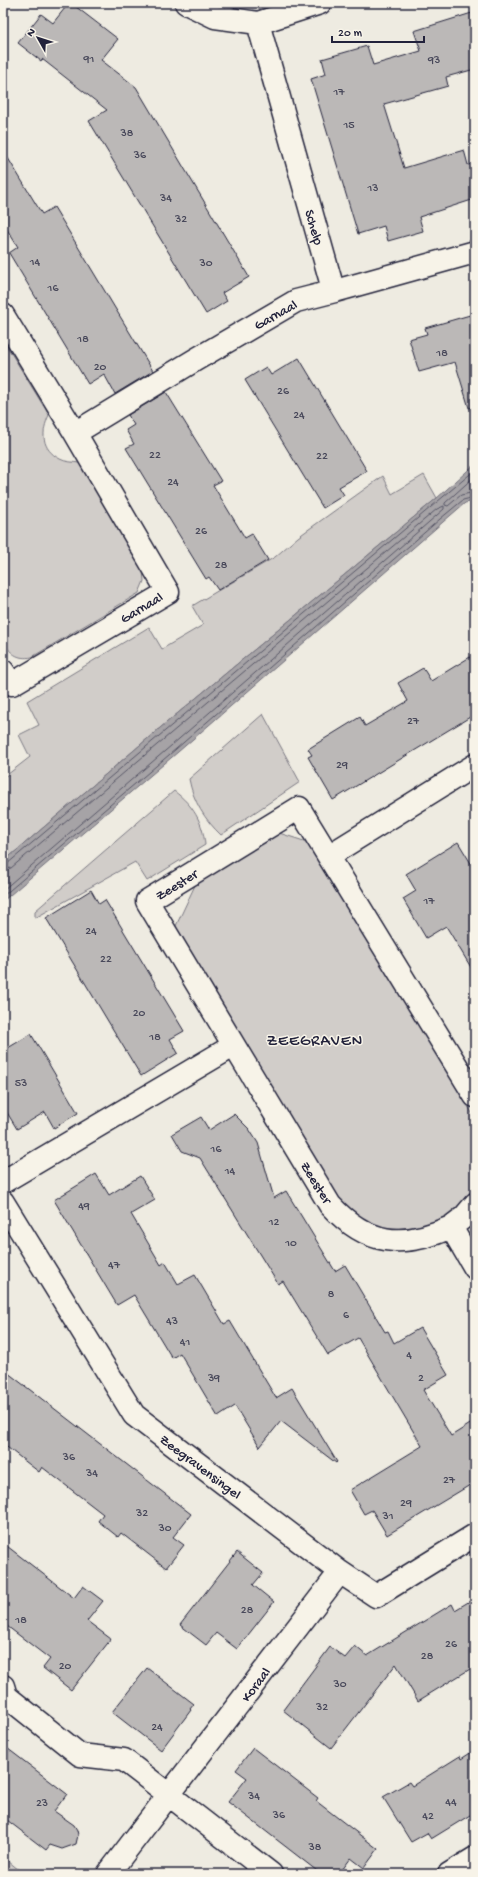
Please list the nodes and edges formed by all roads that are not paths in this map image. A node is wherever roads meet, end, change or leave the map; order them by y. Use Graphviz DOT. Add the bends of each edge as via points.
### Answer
graph roads {
  1 [pos="186,3"];
  2 [pos="320,3"];
  3 [pos="258,23"];
  4 [pos="475,252"];
  5 [pos="335,291"];
  6 [pos="3,316"];
  7 [pos="75,433"];
  8 [pos="3,671"];
  9 [pos="475,765"];
  10 [pos="330,855"];
  11 [pos="233,1046"];
  12 [pos="475,1096"];
  13 [pos="3,1182"];
  14 [pos="3,1202"];
  15 [pos="475,1204"];
  16 [pos="451,1228"];
  17 [pos="475,1268"];
  18 [pos="475,1535"];
  19 [pos="340,1572"];
  20 [pos="3,1686"];
  21 [pos="170,1796"];
  22 [pos="475,1858"];
  23 [pos="108,1874"];
  24 [pos="271,1874"];
  25 [pos="449,1874"];
  1 -- 3 [label="street" via="215,17"];
  2 -- 3 [label="street"];
  3 -- 5 [label="street, Schelp"];
  4 -- 5 [label="street"];
  5 -- 7 [label="street, Garnaal" via="296,301"];
  6 -- 7 [label="street, Garnaal"];
  7 -- 8 [label="street, Garnaal" via="168,592 12,684"];
  9 -- 10 [label="street"];
  10 -- 11 [label="street, Zeester" via="299,808 147,901"];
  10 -- 12 [label="street, Zeester"];
  11 -- 13 [label="street"];
  11 -- 16 [label="street, Zeester" via="330,1205 343,1219 375,1237 394,1241 431,1236"];
  14 -- 19 [label="street, Zeegravensingel" via="134,1415"];
  15 -- 16 [label="street, Zeester"];
  16 -- 17 [label="street"];
  18 -- 19 [label="street, Zeegravensingel" via="376,1596"];
  19 -- 21 [label="street, Koraal"];
  20 -- 21 [label="street" via="6,1696 80,1755 124,1760"];
  21 -- 23 [label="street, Koraal"];
  21 -- 24 [label="street"];
  22 -- 25 [label="street"];
}
